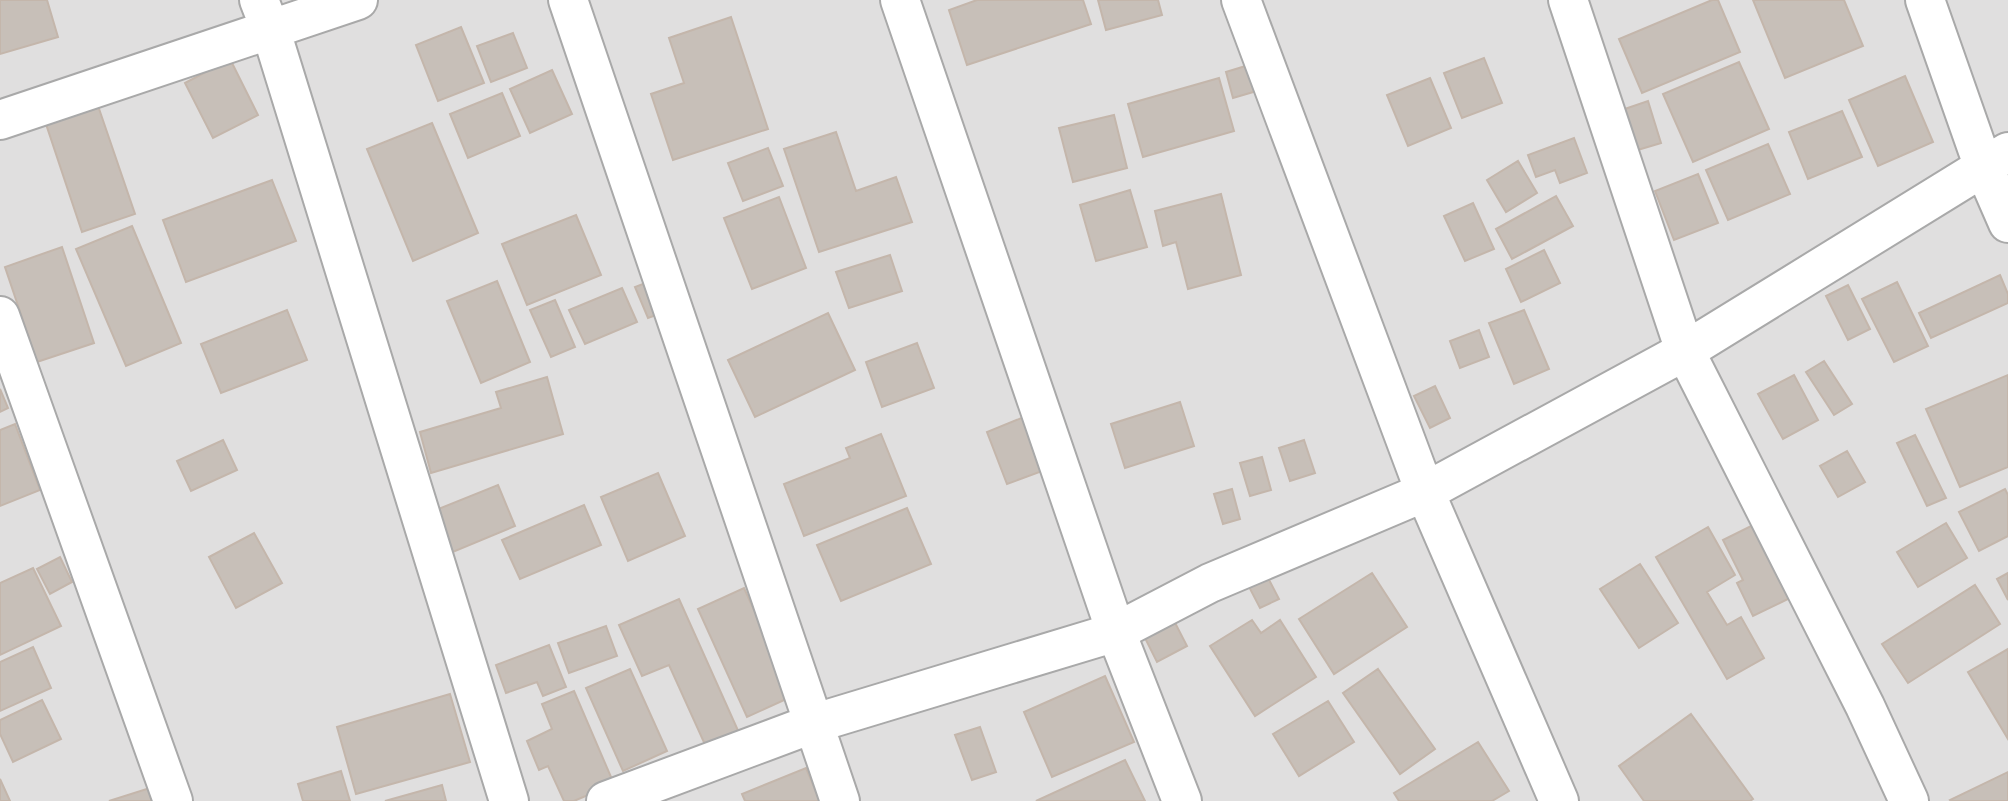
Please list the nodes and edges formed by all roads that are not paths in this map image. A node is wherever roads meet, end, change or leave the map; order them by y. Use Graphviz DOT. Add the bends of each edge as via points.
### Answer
graph roads {
  1 [pos="358,0"];
  2 [pos="568,0"];
  3 [pos="900,0"];
  4 [pos="1241,0"];
  5 [pos="1568,0"];
  6 [pos="1925,0"];
  7 [pos="265,15"];
  8 [pos="0,120"];
  9 [pos="1996,160"];
  10 [pos="2008,223"];
  11 [pos="0,316"];
  12 [pos="1685,351"];
  13 [pos="1425,492"];
  14 [pos="1116,632"];
  15 [pos="812,724"];
  16 [pos="173,801"];
  17 [pos="509,801"];
  18 [pos="606,801"];
  19 [pos="841,801"];
  20 [pos="1182,801"];
  21 [pos="1559,801"];
  22 [pos="1909,801"];
  1 -- 7 [label="street"];
  2 -- 15 [label="street"];
  3 -- 14 [label="street"];
  4 -- 13 [label="street"];
  5 -- 12 [label="street"];
  6 -- 9 [label="street"];
  7 -- 8 [label="street"];
  7 -- 17 [label="street"];
  9 -- 10 [label="street"];
  9 -- 12 [label="street"];
  11 -- 16 [label="street"];
  12 -- 13 [label="street"];
  12 -- 22 [label="street" via="1866,706"];
  13 -- 14 [label="street" via="1210,583"];
  13 -- 21 [label="street"];
  14 -- 15 [label="street"];
  14 -- 20 [label="street"];
  15 -- 18 [label="street"];
  15 -- 19 [label="street"];
}
